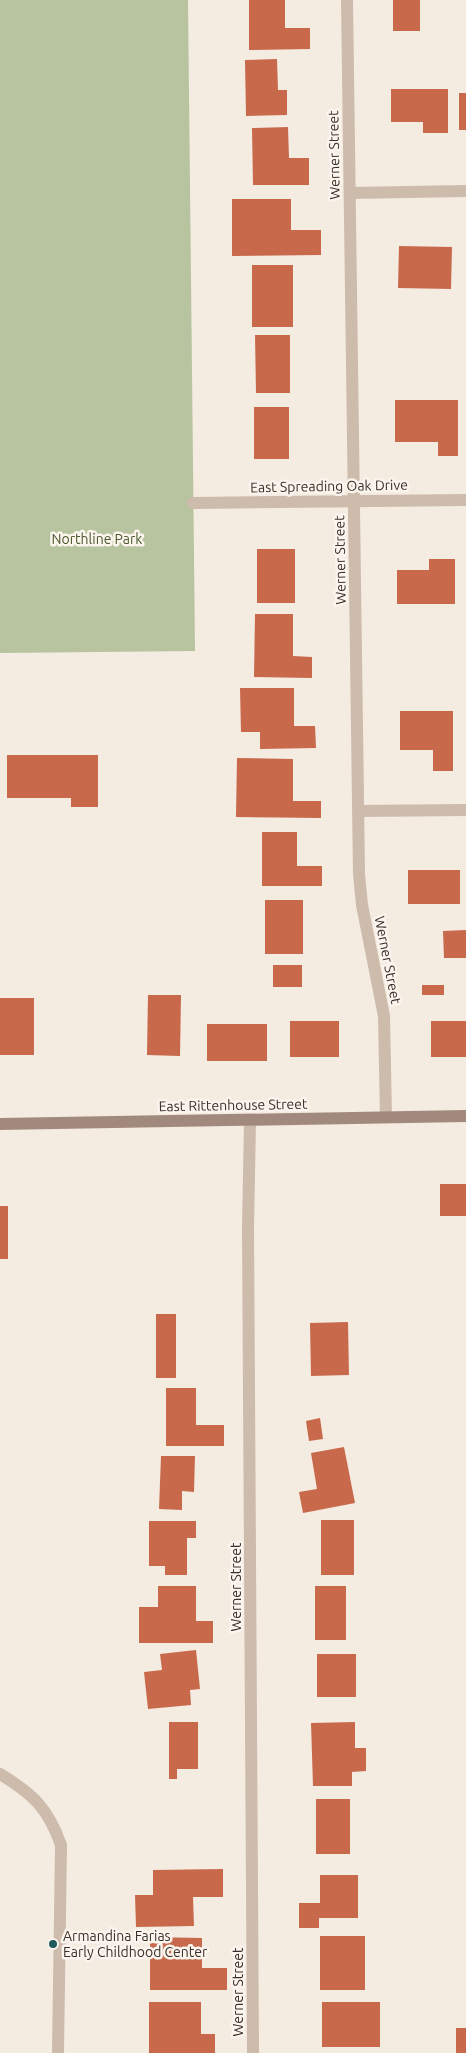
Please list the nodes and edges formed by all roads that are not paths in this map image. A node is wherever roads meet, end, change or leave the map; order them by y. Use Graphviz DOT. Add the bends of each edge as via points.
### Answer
graph roads {
  1 [pos="347,0"];
  2 [pos="466,191"];
  3 [pos="350,193"];
  4 [pos="466,500"];
  5 [pos="354,501"];
  6 [pos="193,503"];
  7 [pos="466,810"];
  8 [pos="358,811"];
  9 [pos="466,1116"];
  10 [pos="386,1117"];
  11 [pos="250,1121"];
  12 [pos="0,1124"];
  13 [pos="0,1774"];
  14 [pos="58,2053"];
  15 [pos="253,2053"];
  1 -- 3 [label="street, Werner Street"];
  2 -- 3 [label="street"];
  3 -- 5 [label="street, Werner Street"];
  4 -- 5 [label="street, East Spreading Oak Drive"];
  5 -- 6 [label="street, East Spreading Oak Drive"];
  5 -- 8 [label="street, Werner Street"];
  7 -- 8 [label="street"];
  8 -- 10 [label="street, Werner Street" via="362,905 384,1016"];
  9 -- 10 [label="street, East Rittenhouse Street"];
  10 -- 11 [label="street, East Rittenhouse Street"];
  11 -- 12 [label="street, East Rittenhouse Street"];
  11 -- 15 [label="street, Werner Street"];
  13 -- 14 [label="street" via="26,1790 42,1806 61,1845"];
}
